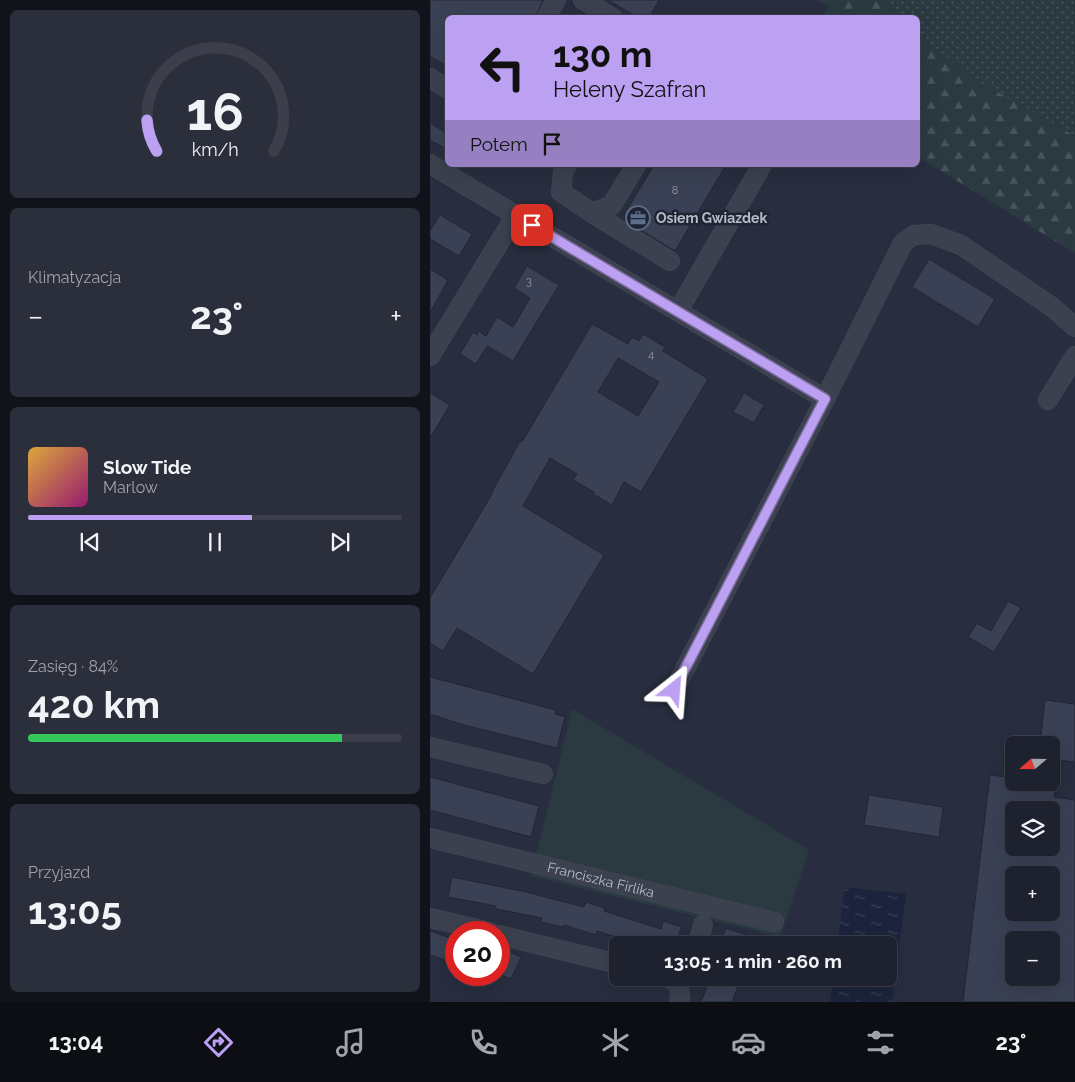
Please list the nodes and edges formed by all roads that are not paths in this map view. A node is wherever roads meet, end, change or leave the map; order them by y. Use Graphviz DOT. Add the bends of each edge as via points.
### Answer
graph roads {
  1 [pos="556,0"];
  2 [pos="583,0"];
  3 [pos="548,15"];
  4 [pos="608,15"];
  5 [pos="430,78"];
  6 [pos="445,87"];
  7 [pos="430,164"];
  8 [pos="560,167"];
  9 [pos="635,167"];
  10 [pos="761,167"];
  11 [pos="456,171"];
  12 [pos="592,213"];
  13 [pos="516,215"];
  14 [pos="670,261"];
  15 [pos="678,311"];
  16 [pos="1075,327"];
  17 [pos="430,356"];
  18 [pos="1075,356"];
  19 [pos="825,399"];
  20 [pos="1048,400"];
  21 [pos="674,690"];
  22 [pos="430,747"];
  23 [pos="543,774"];
  24 [pos="430,838"];
  25 [pos="430,918"];
  26 [pos="445,922"];
  27 [pos="774,922"];
  28 [pos="703,925"];
  29 [pos="700,936"];
  30 [pos="510,938"];
  31 [pos="609,962"];
  1 -- 3 [label="street"];
  2 -- 4 [label="street"];
  5 -- 6 [label="street"];
  7 -- 11 [label="street"];
  8 -- 12 [label="street" via="560,192"];
  9 -- 12 [label="street" via="612,205"];
  10 -- 15 [label="street"];
  11 -- 13 [label="street"];
  12 -- 14 [label="street"];
  13 -- 15 [label="street"];
  13 -- 17 [label="street"];
  15 -- 19 [label="street"];
  16 -- 19 [label="street" via="1052,307 961,246 931,234 914,235 903,243"];
  18 -- 20 [label="street"];
  19 -- 21 [label="street"];
  22 -- 23 [label="street"];
  24 -- 27 [label="street, Franciszka Firlika"];
  25 -- 26 [label="street"];
  28 -- 29 [label="street"];
  30 -- 31 [label="street"];
}
